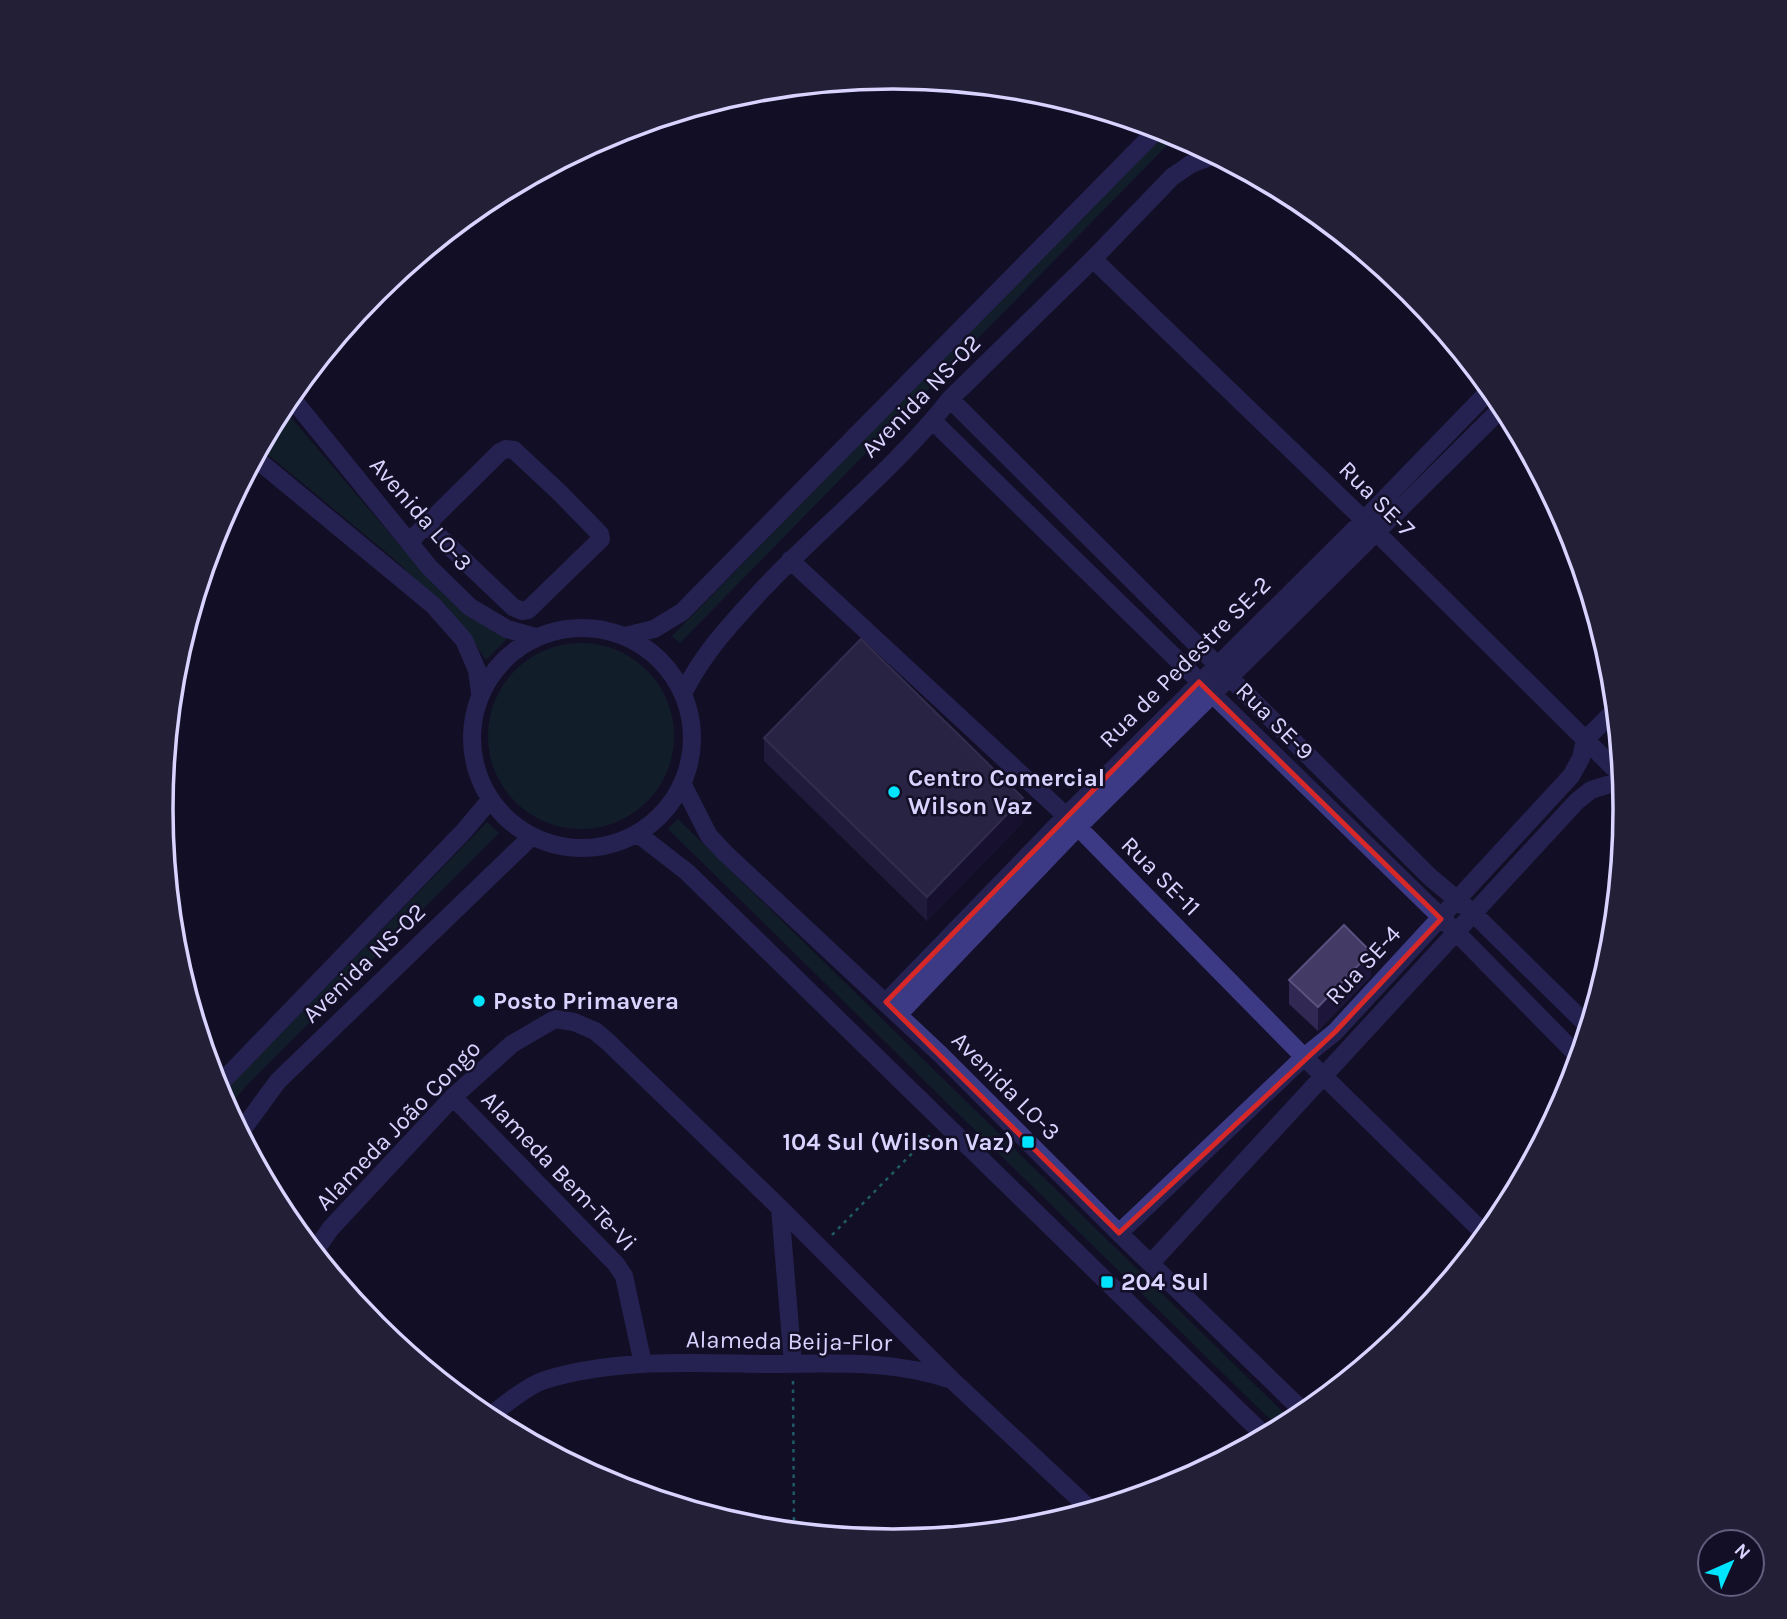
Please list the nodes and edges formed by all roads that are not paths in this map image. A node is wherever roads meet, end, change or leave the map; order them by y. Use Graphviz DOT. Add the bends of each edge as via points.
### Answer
graph roads {
  1 [pos="1150,137"];
  2 [pos="1203,160"];
  3 [pos="1093,259"];
  4 [pos="1483,397"];
  5 [pos="950,399"];
  6 [pos="298,405"];
  7 [pos="1495,415"];
  8 [pos="933,421"];
  9 [pos="262,464"];
  10 [pos="1364,520"];
  11 [pos="427,524"];
  12 [pos="1377,534"];
  13 [pos="409,542"];
  14 [pos="790,560"];
  15 [pos="625,636"];
  16 [pos="535,637"];
  17 [pos="1218,664"];
  18 [pos="1232,678"];
  19 [pos="1199,682"];
  20 [pos="480,693"];
  21 [pos="683,693"];
  22 [pos="1213,694"];
  23 [pos="1608,717"];
  24 [pos="1585,740"];
  25 [pos="1612,768"];
  26 [pos="1613,782"];
  27 [pos="682,785"];
  28 [pos="490,800"];
  29 [pos="1072,821"];
  30 [pos="638,834"];
  31 [pos="531,837"];
  32 [pos="1458,900"];
  33 [pos="1473,913"];
  34 [pos="1441,919"];
  35 [pos="1457,933"];
  36 [pos="892,1008"];
  37 [pos="1582,1020"];
  38 [pos="1572,1050"];
  39 [pos="1304,1057"];
  40 [pos="1324,1076"];
  41 [pos="225,1078"];
  42 [pos="453,1097"];
  43 [pos="246,1124"];
  44 [pos="780,1208"];
  45 [pos="1479,1229"];
  46 [pos="1119,1233"];
  47 [pos="319,1244"];
  48 [pos="1151,1263"];
  49 [pos="643,1364"];
  50 [pos="793,1364"];
  51 [pos="952,1380"];
  52 [pos="1297,1406"];
  53 [pos="499,1411"];
  54 [pos="1259,1430"];
  55 [pos="1084,1504"];
  1 -- 15 [label="street, Avenida NS-02" via="682,612 654,629"];
  2 -- 3 [label="street, Avenida NS-02" via="1172,177"];
  3 -- 5 [label="street, Avenida NS-02"];
  3 -- 10 [label="street, Rua SE-7"];
  4 -- 10 [label="street, Rua de Pedestre SE-2"];
  5 -- 8 [label="street, Avenida NS-02"];
  5 -- 17 [label="street, Rua SE-9"];
  6 -- 13 [label="street, Avenida LO-3"];
  7 -- 12 [label="street, Rua de Pedestre SE-2"];
  8 -- 14 [label="street, Avenida NS-02"];
  8 -- 19 [label="street, Rua SE-9"];
  9 -- 20 [label="street, Avenida LO-3" via="433,605 464,640 477,670"];
  10 -- 12 [label="street, Rua SE-7"];
  10 -- 17 [label="street, Rua de Pedestre SE-2"];
  11 -- 11 [label="street" via="506,449 514,450 561,493 601,539 522,611"];
  11 -- 13 [label="street"];
  12 -- 18 [label="street, Rua de Pedestre SE-2"];
  12 -- 24 [label="street, Rua SE-7"];
  13 -- 16 [label="street, Avenida LO-3" via="470,607 507,629"];
  14 -- 21 [label="street, Avenida NS-02" via="715,641"];
  14 -- 29 [label="street, Rua SE-11"];
  15 -- 16 [label="street" via="595,628 565,628"];
  15 -- 21 [label="street" via="659,659"];
  16 -- 20 [label="street" via="493,670"];
  17 -- 18 [label="street, Rua SE-9"];
  17 -- 19 [label="street, Rua de Pedestre SE-2"];
  18 -- 22 [label="street, Rua de Pedestre SE-2"];
  18 -- 32 [label="street, Rua SE-9"];
  19 -- 22 [label="street, Rua SE-9"];
  19 -- 29 [label="street, Rua de Pedestre SE-2"];
  20 -- 28 [label="street" via="471,729 475,766"];
  21 -- 27 [label="street" via="692,744"];
  22 -- 29 [label="street, Rua de Pedestre SE-2"];
  22 -- 34 [label="street, Rua SE-9"];
  23 -- 24 [label="street, Rua SE-4"];
  24 -- 25 [label="street, Rua SE-7"];
  24 -- 32 [label="street, Rua SE-4" via="1571,776"];
  26 -- 33 [label="street, Rua SE-4" via="1591,790 1577,802"];
  27 -- 30 [label="street" via="664,813"];
  27 -- 36 [label="street, Avenida LO-3" via="709,836 725,853"];
  28 -- 31 [label="street" via="508,821"];
  28 -- 41 [label="street, Avenida NS-02"];
  29 -- 36 [label="street, Rua de Pedestre SE-2"];
  29 -- 39 [label="street, Rua SE-11"];
  30 -- 31 [label="street" via="604,847 579,848"];
  30 -- 54 [label="street" via="687,872"];
  31 -- 43 [label="street, Avenida NS-02" via="278,1081"];
  32 -- 33 [label="street, Rua SE-9"];
  32 -- 34 [label="street, Rua SE-4"];
  33 -- 35 [label="street, Rua SE-4"];
  33 -- 37 [label="street, Rua SE-9"];
  34 -- 35 [label="street, Rua SE-9"];
  34 -- 39 [label="street, Rua SE-4" via="1335,1032"];
  35 -- 38 [label="street, Rua SE-9"];
  35 -- 40 [label="street, Rua SE-4"];
  36 -- 46 [label="street, Avenida LO-3"];
  39 -- 40 [label="street, Rua SE-11"];
  39 -- 46 [label="street, Rua SE-4"];
  40 -- 45 [label="street, Rua SE-11"];
  40 -- 48 [label="street, Rua SE-4"];
  42 -- 44 [label="street, Alameda João Congo" via="512,1044 539,1027 555,1019 574,1022 607,1041"];
  42 -- 47 [label="street, Alameda João Congo"];
  42 -- 49 [label="street, Alameda Bem-Te-Vi" via="616,1264 624,1276"];
  44 -- 50 [label="street"];
  44 -- 51 [label="street, Alameda João Congo"];
  46 -- 48 [label="street, Avenida LO-3"];
  48 -- 52 [label="street, Avenida LO-3"];
  49 -- 50 [label="street, Alameda Beija-Flor"];
  49 -- 53 [label="street, Alameda Beija-Flor" via="541,1381"];
  50 -- 51 [label="street, Alameda Beija-Flor" via="871,1363 925,1370"];
  51 -- 55 [label="street, Alameda Beija-Flor"];
}
